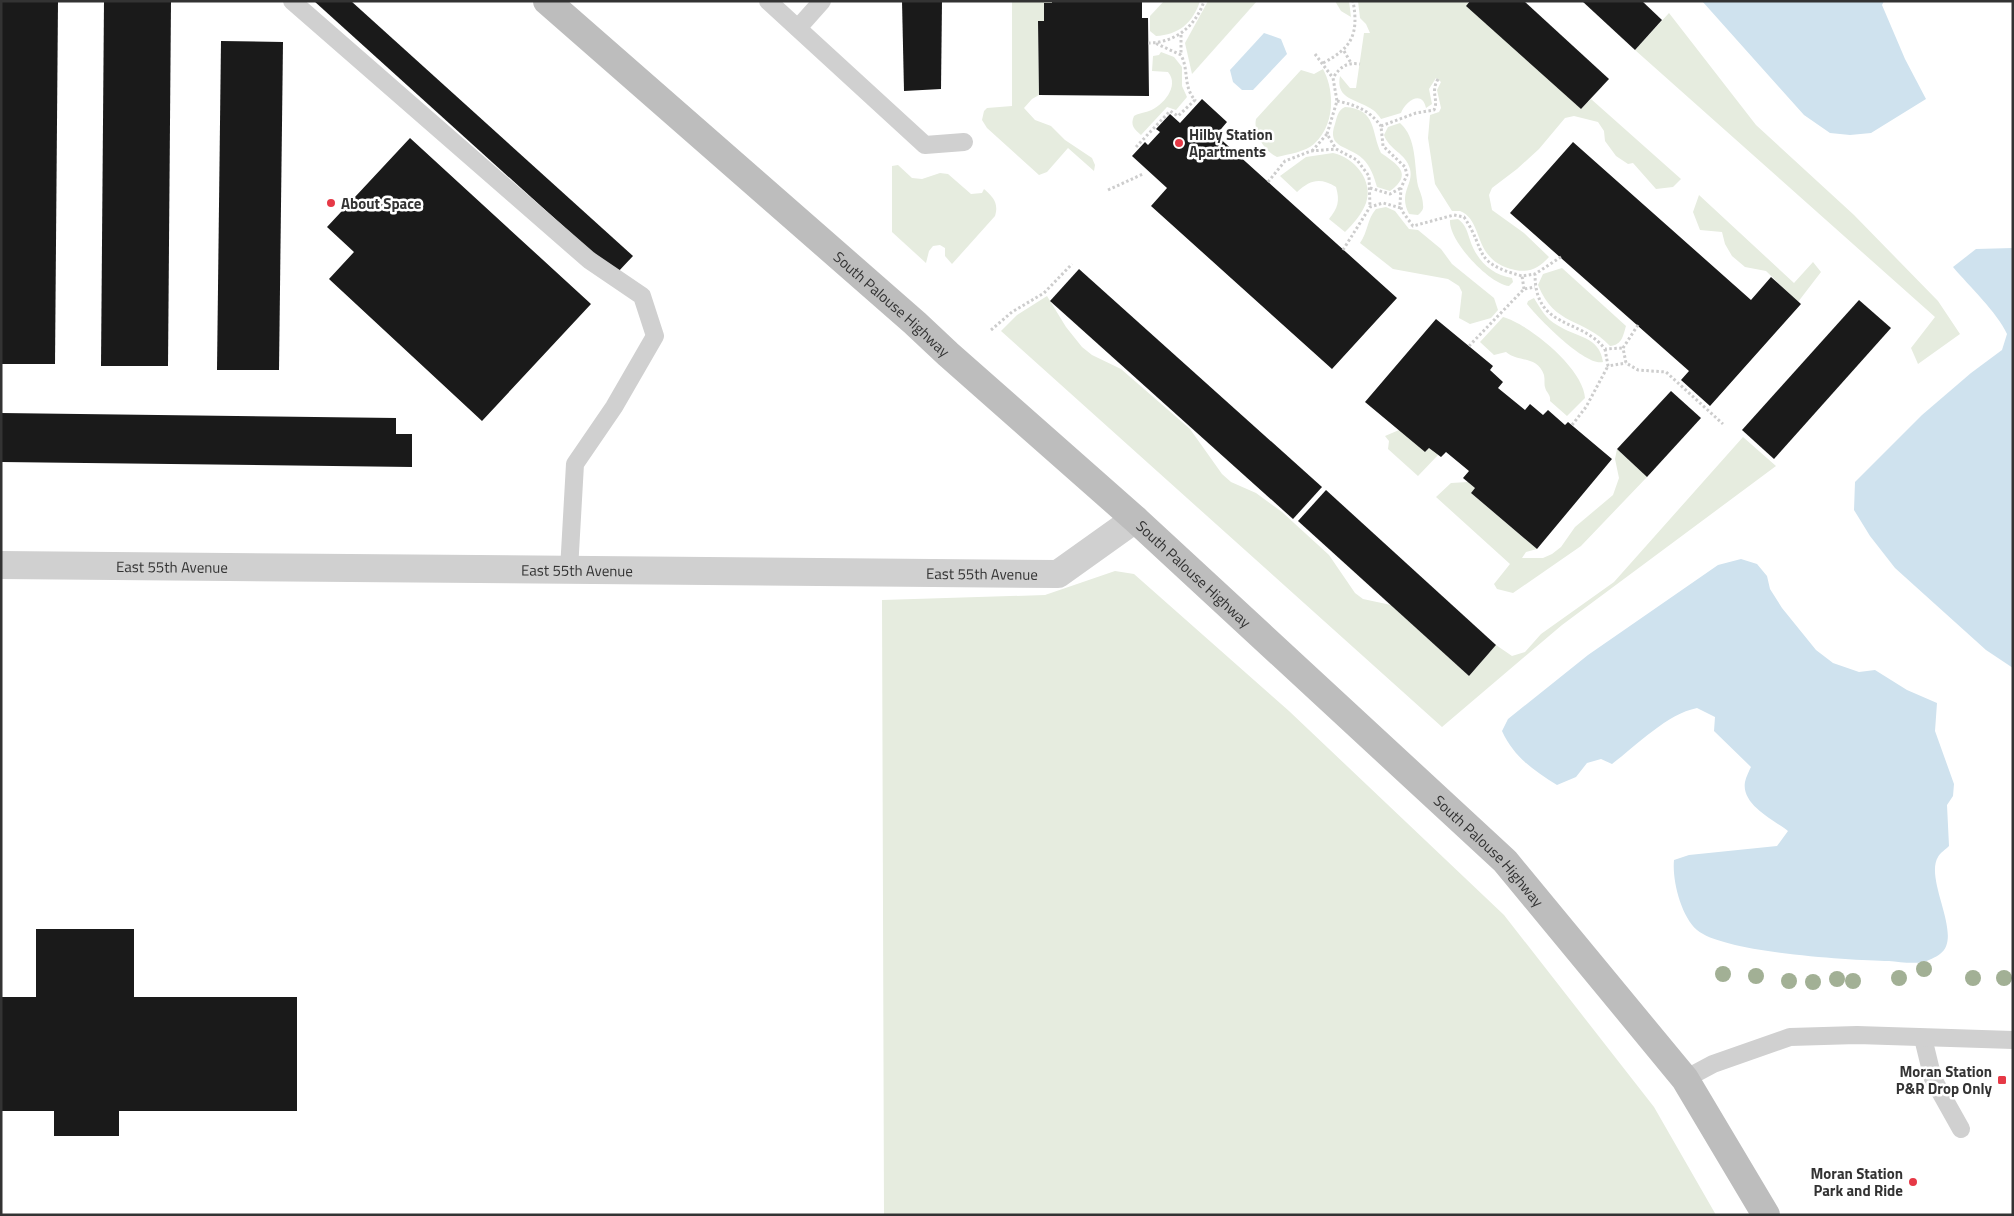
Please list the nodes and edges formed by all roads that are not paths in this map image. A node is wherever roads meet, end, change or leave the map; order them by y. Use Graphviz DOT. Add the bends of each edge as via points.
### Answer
graph roads {
  1 [pos="292,1"];
  2 [pos="547,1"];
  3 [pos="768,1"];
  4 [pos="822,1"];
  5 [pos="798,28"];
  6 [pos="964,142"];
  7 [pos="1135,519"];
  8 [pos="1,565"];
  9 [pos="569,570"];
  10 [pos="1923,1038"];
  11 [pos="2013,1040"];
  12 [pos="1685,1079"];
  13 [pos="1961,1129"];
  14 [pos="1766,1215"];
  1 -- 9 [label="lane" via="589,260 642,296 656,336 575,464"];
  2 -- 7 [label="main road, South Palouse Highway"];
  3 -- 5 [label="lane"];
  4 -- 5 [label="lane"];
  5 -- 6 [label="lane" via="925,145"];
  7 -- 9 [label="street, East 55th Avenue" via="1058,574"];
  7 -- 12 [label="main road, South Palouse Highway" via="1505,861"];
  8 -- 9 [label="street, East 55th Avenue"];
  10 -- 11 [label="lane"];
  10 -- 12 [label="lane" via="1857,1035 1790,1037 1713,1064"];
  10 -- 13 [label="lane" via="1934,1079"];
  12 -- 14 [label="main road, South Palouse Highway"];
}
